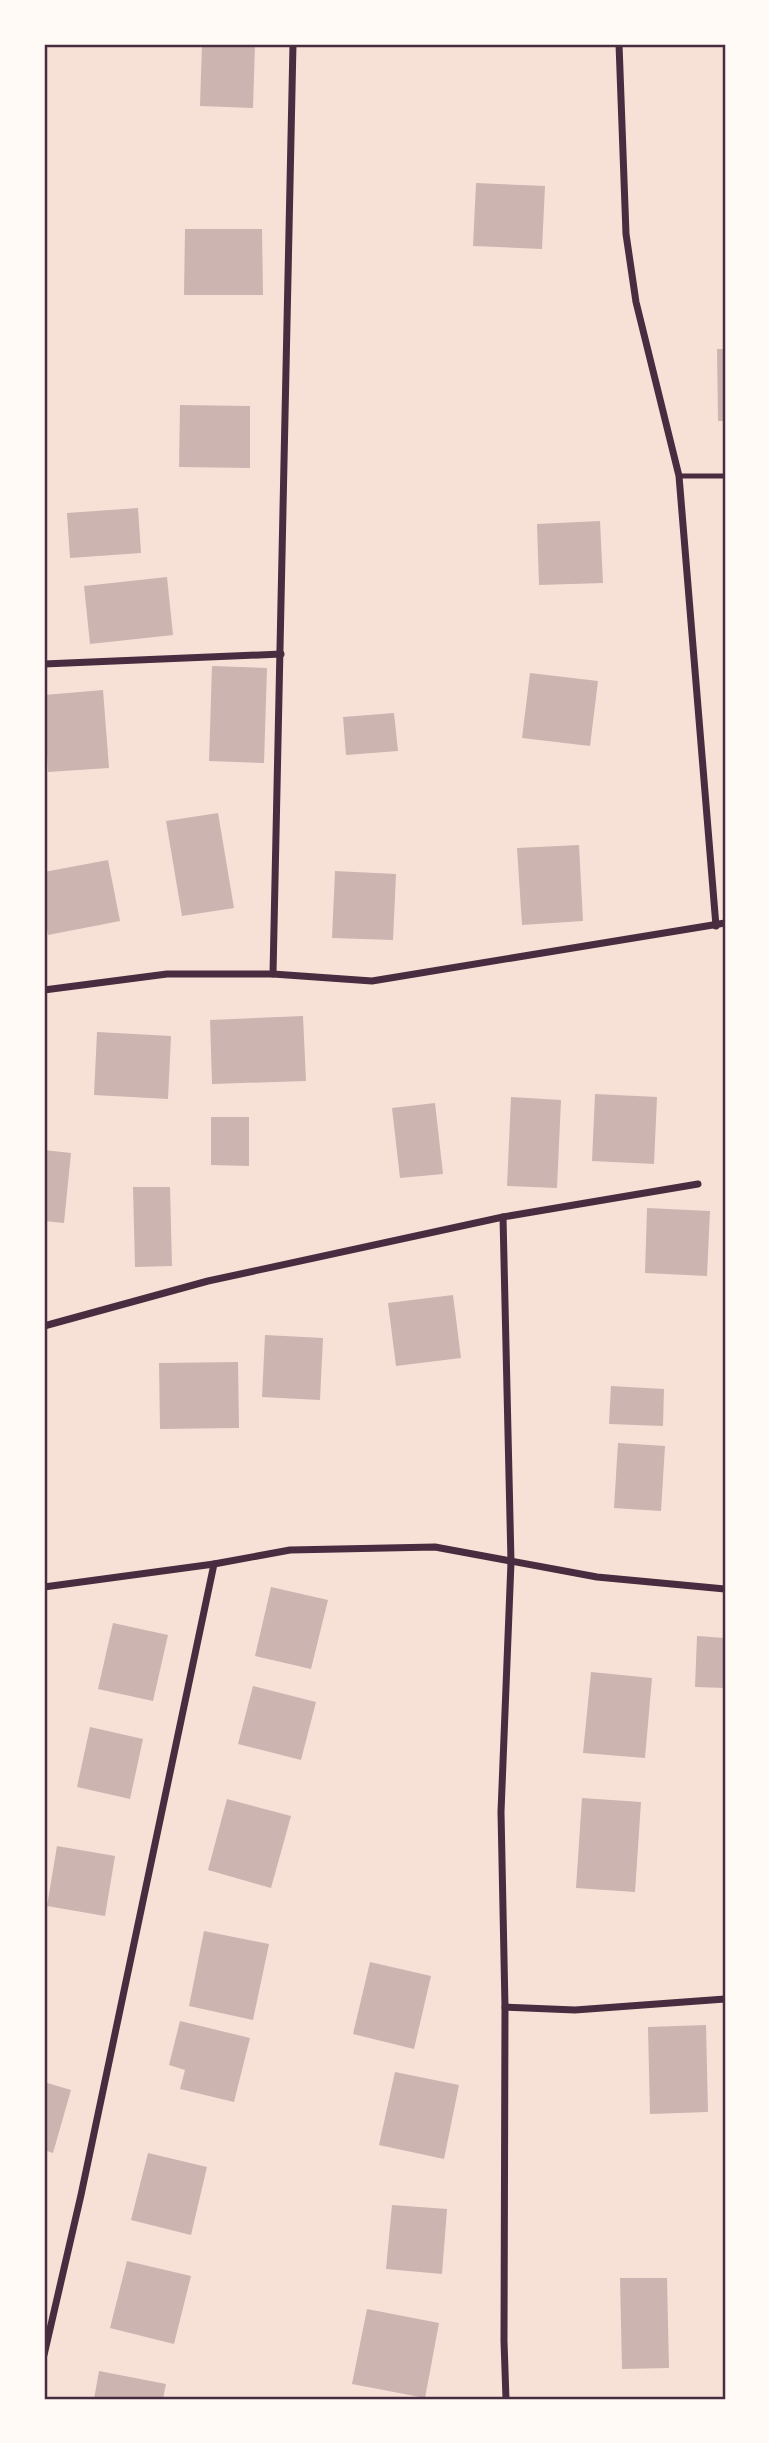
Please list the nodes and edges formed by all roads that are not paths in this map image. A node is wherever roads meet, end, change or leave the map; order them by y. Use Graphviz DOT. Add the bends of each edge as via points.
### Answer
graph roads {
  1 [pos="293,44"];
  2 [pos="619,44"];
  3 [pos="679,476"];
  4 [pos="725,476"];
  5 [pos="281,654"];
  6 [pos="44,664"];
  7 [pos="725,923"];
  8 [pos="716,926"];
  9 [pos="273,974"];
  10 [pos="44,990"];
  11 [pos="698,1184"];
  12 [pos="503,1217"];
  13 [pos="44,1326"];
  14 [pos="511,1562"];
  15 [pos="214,1564"];
  16 [pos="44,1587"];
  17 [pos="725,1589"];
  18 [pos="725,1999"];
  19 [pos="505,2007"];
  20 [pos="44,2355"];
  21 [pos="506,2399"];
  1 -- 5 [label="street"];
  2 -- 3 [label="street" via="626,234 636,302"];
  3 -- 4 [label="lane"];
  3 -- 8 [label="street"];
  5 -- 6 [label="street"];
  5 -- 9 [label="street"];
  7 -- 8 [label="street"];
  8 -- 9 [label="street" via="372,981"];
  9 -- 10 [label="street" via="166,974"];
  11 -- 12 [label="street"];
  12 -- 13 [label="street" via="208,1280"];
  12 -- 14 [label="street"];
  14 -- 15 [label="street" via="435,1547 290,1550"];
  14 -- 17 [label="street" via="597,1577"];
  14 -- 19 [label="street" via="501,1812"];
  15 -- 16 [label="street"];
  15 -- 20 [label="street"];
  18 -- 19 [label="street" via="575,2010"];
  19 -- 21 [label="street"];
}
